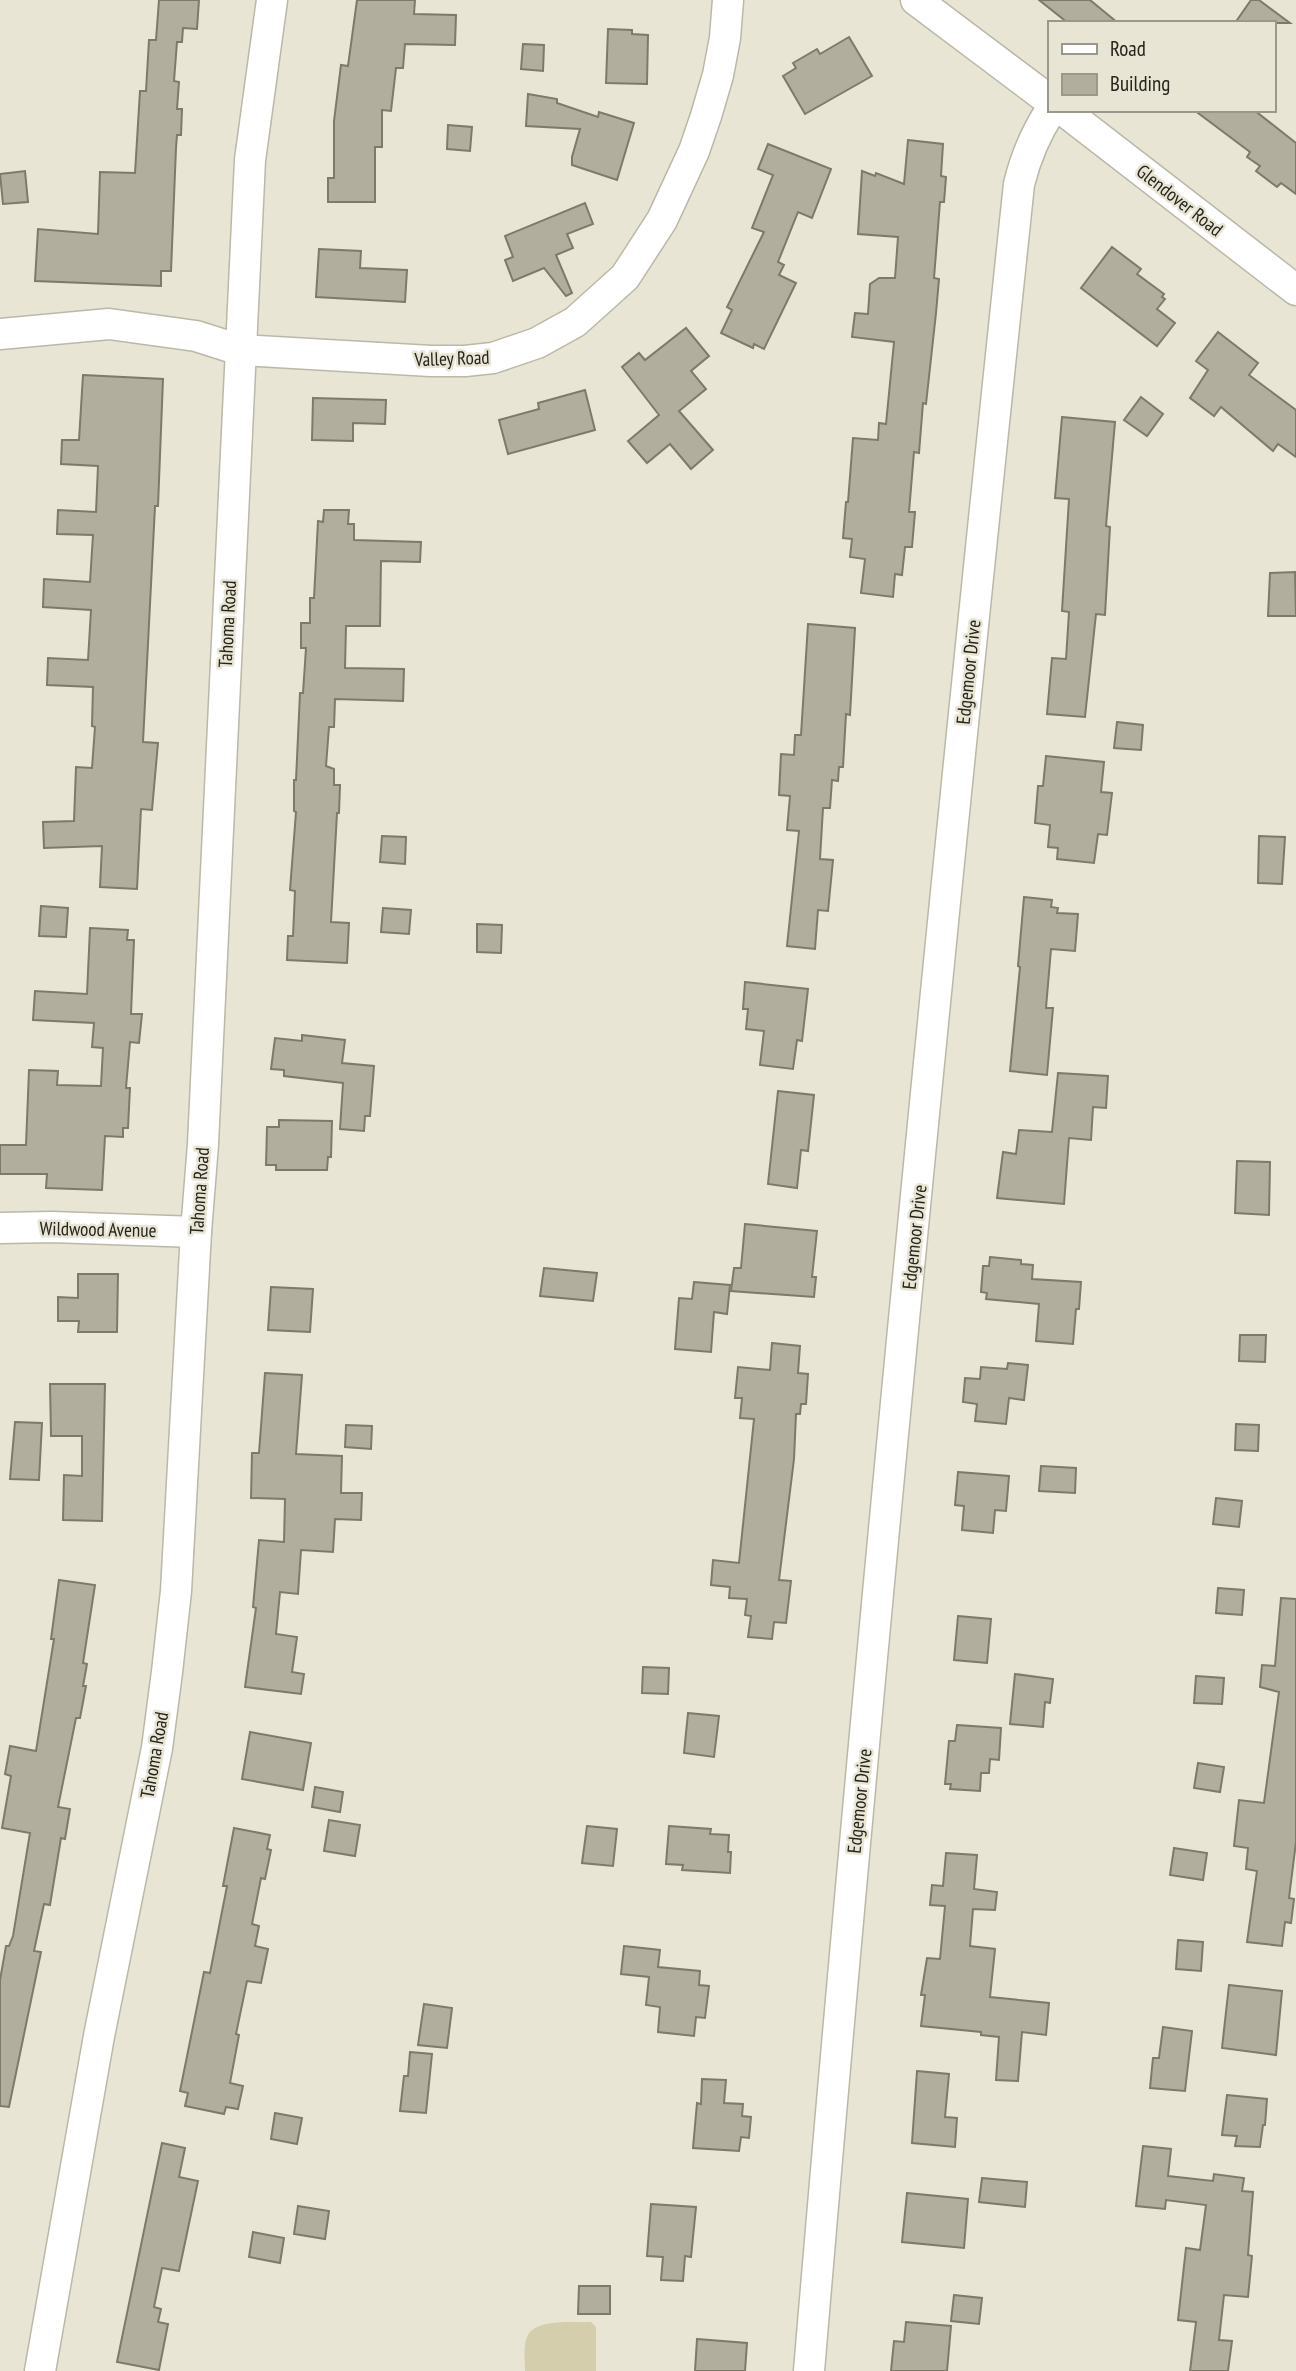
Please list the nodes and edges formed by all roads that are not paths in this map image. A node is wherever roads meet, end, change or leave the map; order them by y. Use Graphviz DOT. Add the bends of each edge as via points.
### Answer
graph roads {
  1 [pos="272,0"];
  2 [pos="728,0"];
  3 [pos="916,0"];
  4 [pos="1048,99"];
  5 [pos="1050,112"];
  6 [pos="1066,112"];
  7 [pos="1296,290"];
  8 [pos="0,334"];
  9 [pos="240,350"];
  10 [pos="0,1228"];
  11 [pos="196,1232"];
  12 [pos="40,2371"];
  13 [pos="809,2371"];
  1 -- 9 [label="street, Tahoma Road" via="250,160"];
  2 -- 9 [label="street, Valley Road" via="725,38 709,106 668,209 625,277 575,322 537,343 465,362"];
  3 -- 4 [label="street"];
  5 -- 13 [label="street, Edgemoor Drive" via="1026,156 1018,197 976,591 846,1938"];
  6 -- 7 [label="street, Glendover Road"];
  8 -- 9 [label="street, Valley Road" via="110,324 197,336"];
  9 -- 11 [label="street, Tahoma Road"];
  10 -- 11 [label="street, Wildwood Avenue"];
  11 -- 12 [label="street, Tahoma Road" via="176,1591 167,1672"];
}
